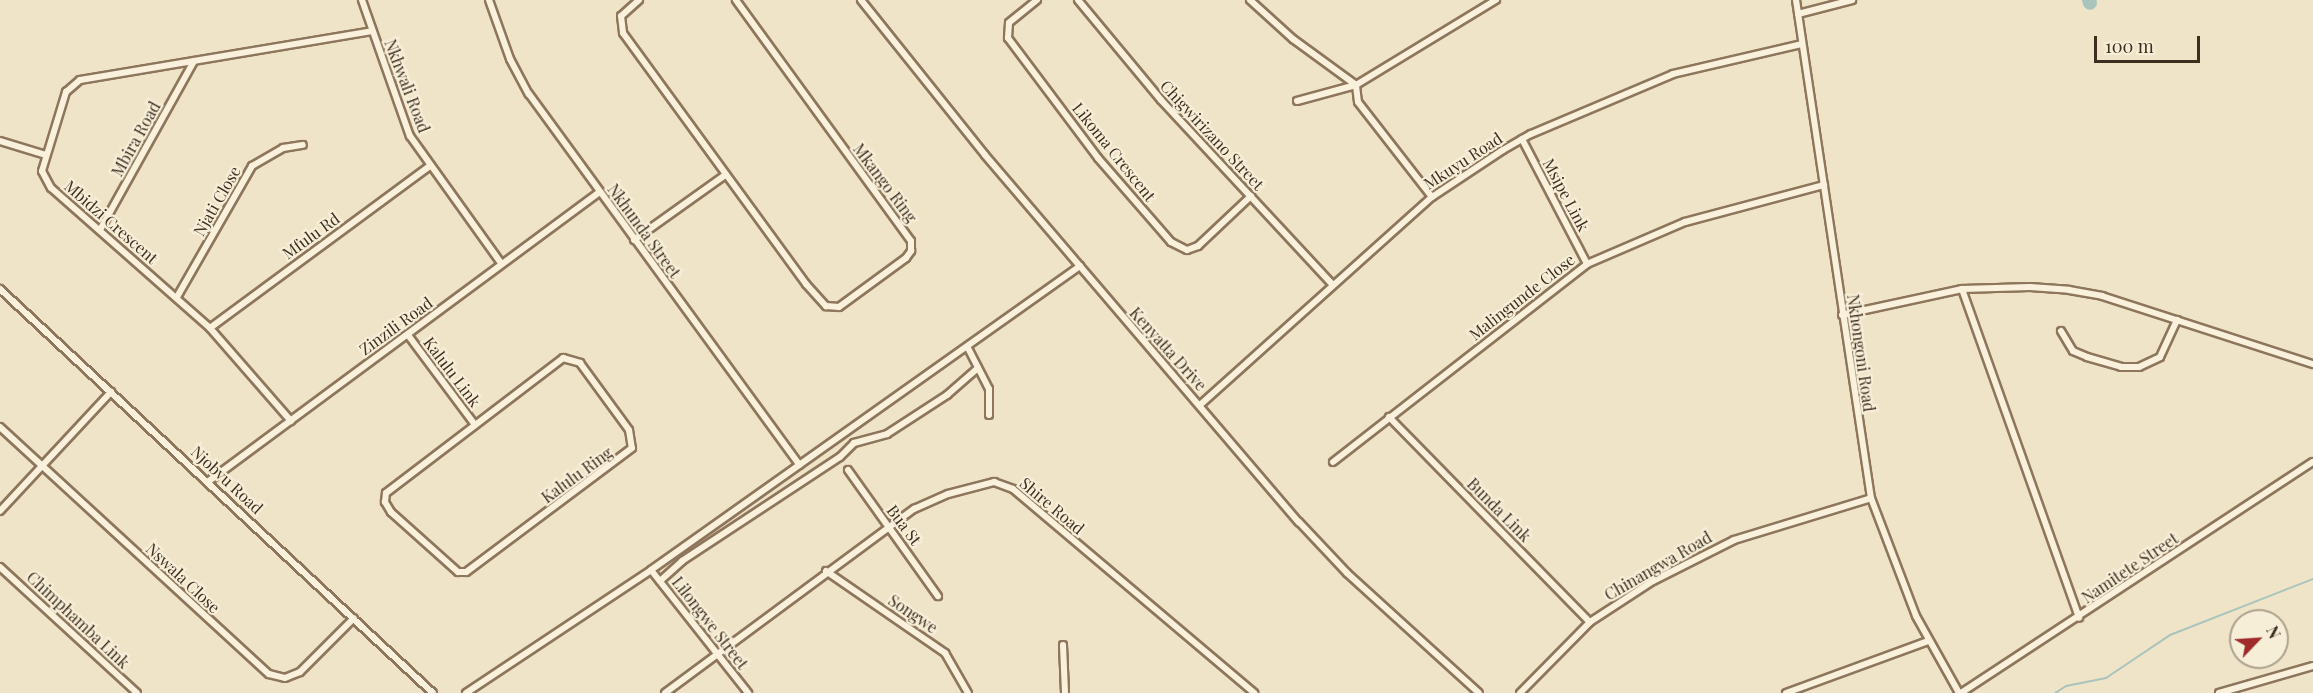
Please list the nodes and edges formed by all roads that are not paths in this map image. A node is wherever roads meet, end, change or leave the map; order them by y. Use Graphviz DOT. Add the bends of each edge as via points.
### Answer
graph roads {
  1 [pos="362,0"];
  2 [pos="489,0"];
  3 [pos="639,0"];
  4 [pos="736,0"];
  5 [pos="861,0"];
  6 [pos="1037,0"];
  7 [pos="1078,0"];
  8 [pos="1250,0"];
  9 [pos="1496,0"];
  10 [pos="1796,0"];
  11 [pos="1852,0"];
  12 [pos="1798,14"];
  13 [pos="372,31"];
  14 [pos="1802,44"];
  15 [pos="194,61"];
  16 [pos="1356,86"];
  17 [pos="1297,101"];
  18 [pos="1522,139"];
  19 [pos="0,141"];
  20 [pos="303,145"];
  21 [pos="46,155"];
  22 [pos="429,166"];
  23 [pos="725,175"];
  24 [pos="1824,185"];
  25 [pos="599,192"];
  26 [pos="1251,196"];
  27 [pos="1432,197"];
  28 [pos="100,230"];
  29 [pos="634,240"];
  30 [pos="501,264"];
  31 [pos="1587,264"];
  32 [pos="1080,266"];
  33 [pos="1332,284"];
  34 [pos="0,289"];
  35 [pos="1962,289"];
  36 [pos="177,297"];
  37 [pos="1842,315"];
  38 [pos="2177,321"];
  39 [pos="210,328"];
  40 [pos="2061,331"];
  41 [pos="408,335"];
  42 [pos="968,348"];
  43 [pos="2313,364"];
  44 [pos="978,368"];
  45 [pos="111,392"];
  46 [pos="1200,405"];
  47 [pos="989,415"];
  48 [pos="1389,417"];
  49 [pos="291,422"];
  50 [pos="475,424"];
  51 [pos="0,427"];
  52 [pos="1333,462"];
  53 [pos="2313,462"];
  54 [pos="42,465"];
  55 [pos="800,465"];
  56 [pos="848,470"];
  57 [pos="209,481"];
  58 [pos="1871,498"];
  59 [pos="0,511"];
  60 [pos="888,527"];
  61 [pos="0,567"];
  62 [pos="651,570"];
  63 [pos="826,571"];
  64 [pos="660,581"];
  65 [pos="938,596"];
  66 [pos="354,618"];
  67 [pos="2079,618"];
  68 [pos="1590,622"];
  69 [pos="1928,641"];
  70 [pos="1063,645"];
  71 [pos="716,652"];
  72 [pos="2313,666"];
  73 [pos="137,693"];
  74 [pos="433,693"];
  75 [pos="466,693"];
  76 [pos="665,693"];
  77 [pos="748,693"];
  78 [pos="968,693"];
  79 [pos="1065,693"];
  80 [pos="1254,693"];
  81 [pos="1479,693"];
  82 [pos="1520,693"];
  83 [pos="1786,693"];
  84 [pos="1960,693"];
  85 [pos="2219,693"];
  1 -- 13 [label="street, Nkhwali Road"];
  2 -- 25 [label="street, Nkhunda Street" via="520,80"];
  3 -- 23 [label="street, Mkango Ring" via="621,16 621,30"];
  4 -- 23 [label="street, Mkango Ring" via="908,235 911,251 843,306 826,306"];
  5 -- 32 [label="street, Kenyatta Drive"];
  6 -- 26 [label="street, Likoma Crescent" via="1009,23 1008,38 1098,158 1171,242 1187,250 1198,246"];
  7 -- 26 [label="street, Chigwirizano Street" via="1133,69"];
  8 -- 16 [label="street" via="1293,39"];
  9 -- 16 [label="street"];
  10 -- 12 [label="street, Nkhongoni Road"];
  11 -- 12 [label="street"];
  12 -- 14 [label="street, Nkhongoni Road"];
  13 -- 15 [label="street, Mbidzi Crescent"];
  13 -- 22 [label="street, Nkhwali Road" via="410,136"];
  14 -- 18 [label="street, Mkuyu Road" via="1673,74"];
  14 -- 24 [label="street, Nkhongoni Road"];
  15 -- 21 [label="street, Mbidzi Crescent" via="76,82 66,92"];
  15 -- 28 [label="street, Mbira Road"];
  16 -- 17 [label="street"];
  16 -- 27 [label="street" via="1358,102"];
  18 -- 27 [label="street, Mkuyu Road"];
  18 -- 31 [label="street, Msipe Link"];
  19 -- 21 [label="street"];
  20 -- 36 [label="street, Njati Close" via="283,148 252,166"];
  21 -- 28 [label="street, Mbidzi Crescent" via="42,171 48,185"];
  22 -- 30 [label="street, Nkhwali Road"];
  22 -- 39 [label="street, Mfulu Rd"];
  23 -- 29 [label="street"];
  24 -- 31 [label="street, Malingunde Close" via="1685,222"];
  24 -- 37 [label="street, Nkhongoni Road"];
  25 -- 29 [label="street, Nkhunda Street"];
  25 -- 30 [label="street, Zinzili Road"];
  26 -- 33 [label="street, Chigwirizano Street"];
  27 -- 33 [label="street, Mkuyu Road"];
  28 -- 36 [label="street, Mbidzi Crescent"];
  29 -- 55 [label="street, Nkhunda Street"];
  30 -- 41 [label="street, Zinzili Road"];
  31 -- 48 [label="street, Malingunde Close"];
  32 -- 42 [label="street"];
  32 -- 46 [label="street, Kenyatta Drive"];
  33 -- 46 [label="street, Mkuyu Road" via="1239,375"];
  34 -- 45 [label="street, Njobvu Road"];
  35 -- 37 [label="street"];
  35 -- 38 [label="street" via="2069,290 2102,296"];
  35 -- 67 [label="street"];
  36 -- 39 [label="street, Mbidzi Crescent"];
  37 -- 58 [label="street, Nkhongoni Road"];
  38 -- 40 [label="street" via="2160,357 2139,367 2121,367 2073,351"];
  38 -- 43 [label="street"];
  39 -- 49 [label="street, Mbidzi Crescent"];
  41 -- 49 [label="street, Zinzili Road"];
  41 -- 50 [label="street, Kalulu Link"];
  42 -- 44 [label="street"];
  42 -- 55 [label="street"];
  44 -- 47 [label="street" via="992,396"];
  44 -- 64 [label="street" via="947,395 887,434 854,443 840,457 728,535 682,561"];
  45 -- 54 [label="street"];
  45 -- 57 [label="street, Njobvu Road"];
  46 -- 81 [label="street, Kenyatta Drive" via="1321,547"];
  48 -- 52 [label="street, Malingunde Close"];
  48 -- 68 [label="street, Bunda Link"];
  49 -- 57 [label="street, Zinzili Road"];
  50 -- 50 [label="street, Kalulu Ring" via="424,460 384,497 391,512 462,573 626,456 633,444 629,430 580,363 568,358"];
  51 -- 54 [label="street, Nswala Close"];
  53 -- 67 [label="street, Namitete Street"];
  54 -- 59 [label="street"];
  54 -- 66 [label="street, Nswala Close" via="269,674 285,678 300,672"];
  55 -- 62 [label="street"];
  56 -- 60 [label="street, Bua St"];
  57 -- 66 [label="street, Njobvu Road"];
  58 -- 68 [label="street, Chinangwa Road" via="1734,540 1653,581"];
  58 -- 69 [label="street, Nkhongoni Road" via="1895,568"];
  60 -- 63 [label="street, Shire Road"];
  60 -- 65 [label="street, Bua St"];
  60 -- 80 [label="street, Shire Road" via="914,509 948,494 985,483 1004,484"];
  61 -- 73 [label="street, Chimphamba Link"];
  62 -- 64 [label="street, Lilongwe Street"];
  62 -- 75 [label="street"];
  63 -- 71 [label="street, Shire Road"];
  63 -- 78 [label="street, Songwe" via="945,653"];
  64 -- 71 [label="street, Lilongwe Street"];
  66 -- 74 [label="street, Njobvu Road"];
  67 -- 84 [label="street, Namitete Street"];
  68 -- 82 [label="street, Chinangwa Road"];
  69 -- 83 [label="street"];
  69 -- 84 [label="street, Nkhongoni Road"];
  70 -- 79 [label="street"];
  71 -- 76 [label="street, Shire Road"];
  71 -- 77 [label="street, Lilongwe Street"];
  72 -- 85 [label="street"];
}
